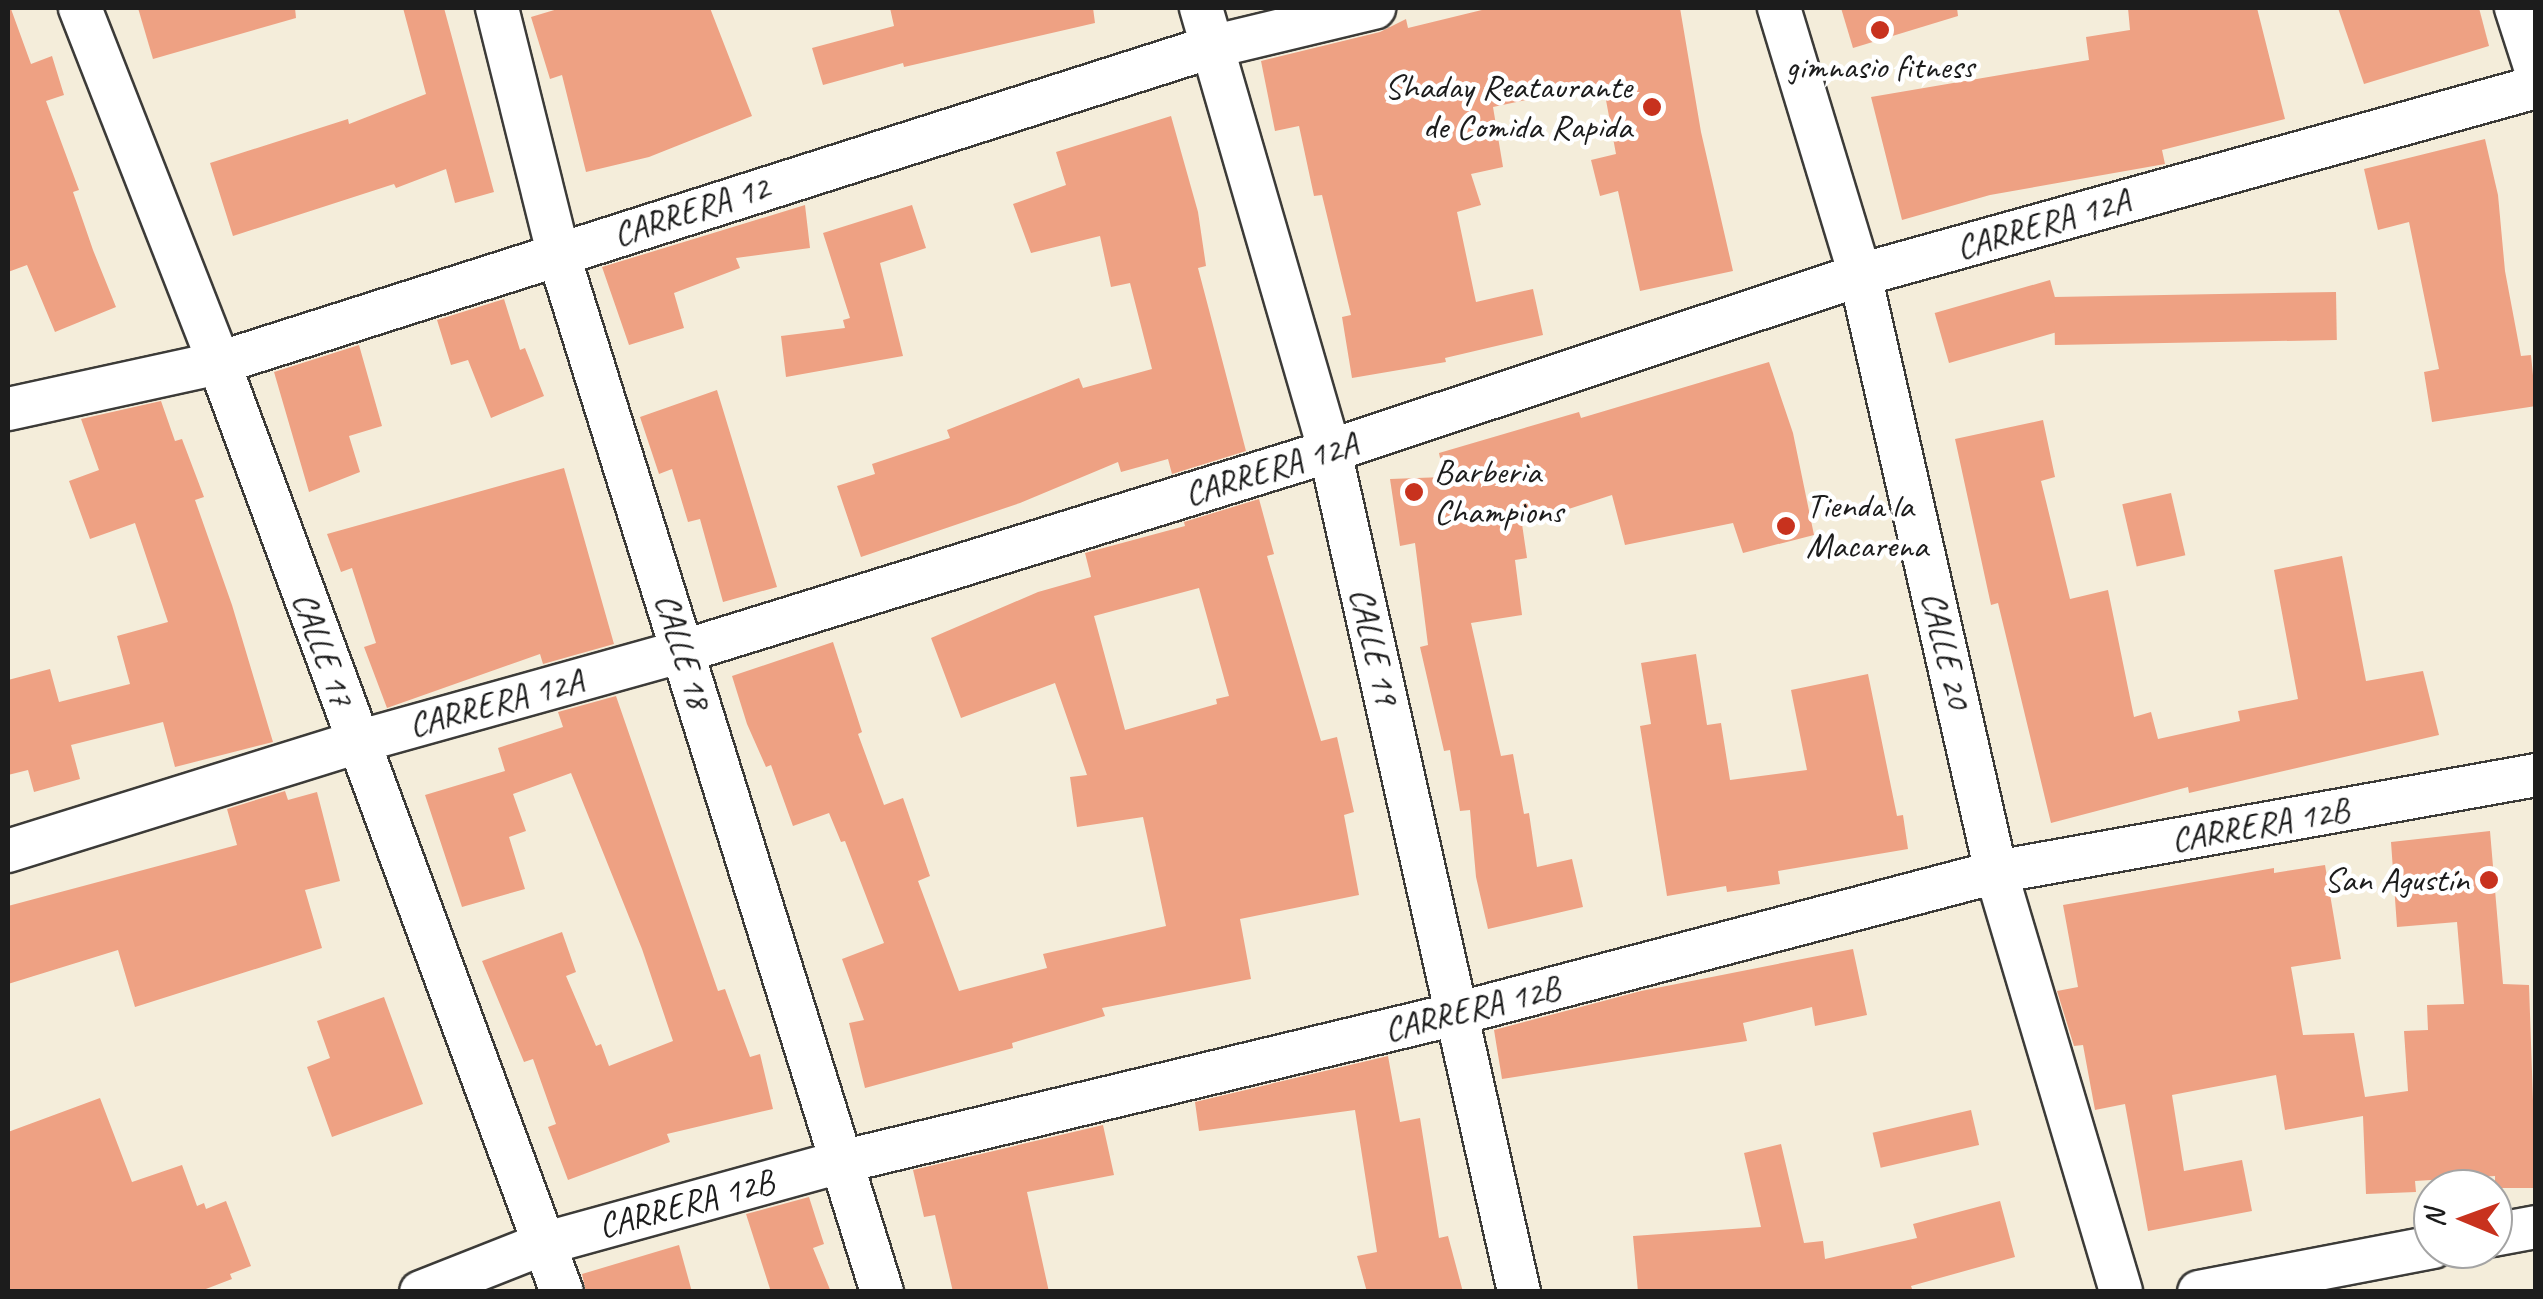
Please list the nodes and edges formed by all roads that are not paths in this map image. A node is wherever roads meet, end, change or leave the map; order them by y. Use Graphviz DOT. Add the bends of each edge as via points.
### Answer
graph roads {
  1 [pos="80,8"];
  2 [pos="497,8"];
  3 [pos="1374,8"];
  4 [pos="1779,8"];
  5 [pos="2516,8"];
  6 [pos="1206,27"];
  7 [pos="2536,70"];
  8 [pos="2536,87"];
  9 [pos="558,253"];
  10 [pos="1860,275"];
  11 [pos="219,363"];
  12 [pos="8,409"];
  13 [pos="1330,451"];
  14 [pos="684,651"];
  15 [pos="357,742"];
  16 [pos="2536,776"];
  17 [pos="8,851"];
  18 [pos="1996,872"];
  19 [pos="1456,1014"];
  20 [pos="841,1162"];
  21 [pos="544,1244"];
  22 [pos="2413,1251"];
  23 [pos="421,1292"];
  24 [pos="562,1292"];
  25 [pos="882,1292"];
  26 [pos="1519,1292"];
  27 [pos="2120,1292"];
  28 [pos="2199,1292"];
  1 -- 11 [label="street, CALLE 17"];
  2 -- 9 [label="street, CALLE 18"];
  3 -- 6 [label="street, CARRERA 12"];
  4 -- 10 [label="street, CALLE 20"];
  5 -- 7 [label="street"];
  6 -- 9 [label="street, CARRERA 12"];
  6 -- 13 [label="street, CALLE 19"];
  8 -- 10 [label="street, CARRERA 12A"];
  9 -- 11 [label="street, CARRERA 12"];
  9 -- 14 [label="street, CALLE 18"];
  10 -- 13 [label="street, CARRERA 12A"];
  10 -- 18 [label="street, CALLE 20"];
  11 -- 12 [label="street, CARRERA 12"];
  11 -- 15 [label="street, CALLE 17"];
  13 -- 14 [label="street, CARRERA 12A"];
  13 -- 19 [label="street, CALLE 19"];
  14 -- 15 [label="street, CARRERA 12A"];
  14 -- 20 [label="street, CALLE 18"];
  15 -- 17 [label="street, CARRERA 12A"];
  15 -- 21 [label="street, CALLE 17"];
  16 -- 18 [label="street, CARRERA 12B"];
  18 -- 19 [label="street, CARRERA 12B"];
  18 -- 27 [label="street, CALLE 20"];
  19 -- 20 [label="street, CARRERA 12B"];
  19 -- 26 [label="street, CALLE 19"];
  20 -- 21 [label="street, CARRERA 12B"];
  20 -- 25 [label="street, CALLE 18"];
  21 -- 23 [label="street, CARRERA 12B"];
  21 -- 24 [label="street, CALLE 17"];
  22 -- 28 [label="street"];
}
